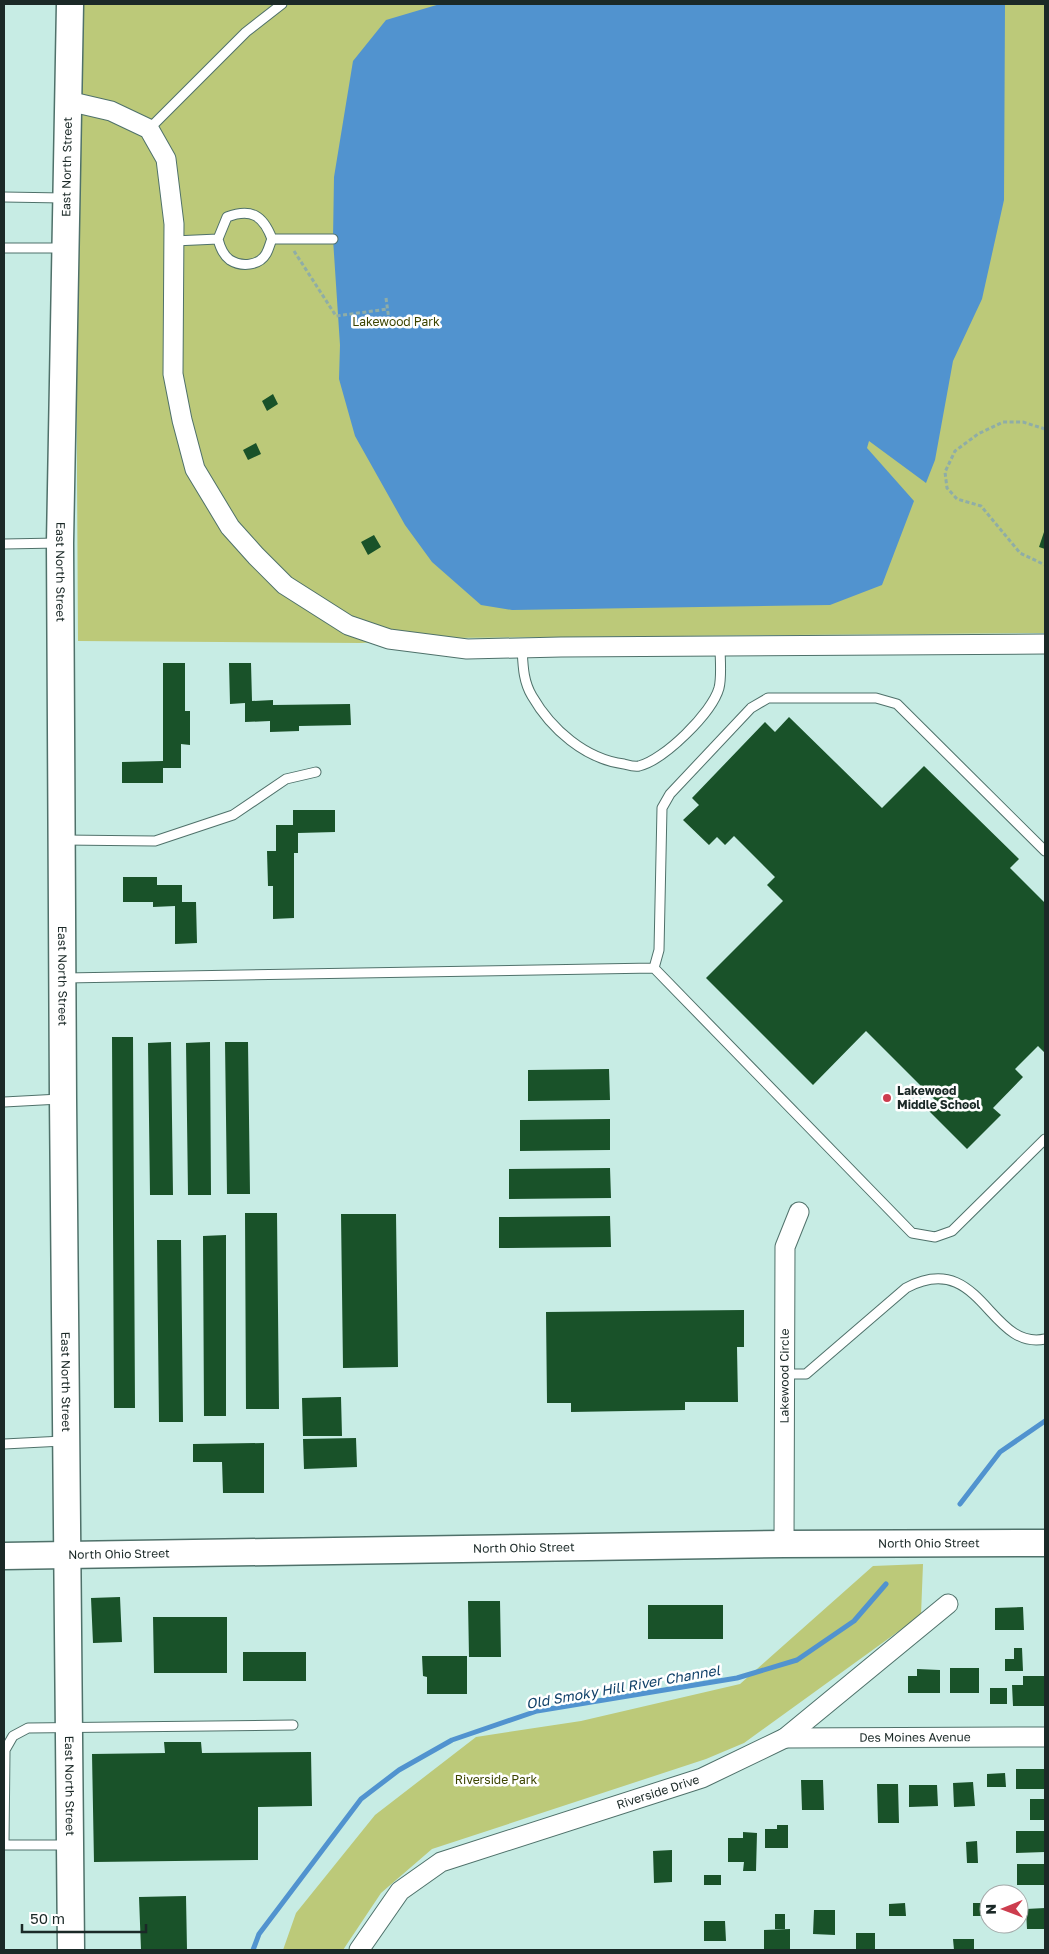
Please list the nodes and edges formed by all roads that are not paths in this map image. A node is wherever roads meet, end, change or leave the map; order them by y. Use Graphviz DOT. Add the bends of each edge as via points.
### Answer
graph roads {
  1 [pos="70,4"];
  2 [pos="282,4"];
  3 [pos="68,101"];
  4 [pos="149,128"];
  5 [pos="4,198"];
  6 [pos="66,198"];
  7 [pos="218,239"];
  8 [pos="272,239"];
  9 [pos="333,239"];
  10 [pos="174,241"];
  11 [pos="4,248"];
  12 [pos="66,248"];
  13 [pos="60,543"];
  14 [pos="4,544"];
  15 [pos="1045,644"];
  16 [pos="720,646"];
  17 [pos="522,648"];
  18 [pos="316,772"];
  19 [pos="62,840"];
  20 [pos="1045,851"];
  21 [pos="654,968"];
  22 [pos="62,978"];
  23 [pos="62,1099"];
  24 [pos="4,1102"];
  25 [pos="1045,1139"];
  26 [pos="799,1212"];
  27 [pos="1045,1339"];
  28 [pos="785,1374"];
  29 [pos="66,1441"];
  30 [pos="4,1444"];
  31 [pos="1045,1543"];
  32 [pos="784,1544"];
  33 [pos="66,1554"];
  34 [pos="4,1556"];
  35 [pos="948,1604"];
  36 [pos="294,1725"];
  37 [pos="68,1727"];
  38 [pos="1045,1737"];
  39 [pos="785,1738"];
  40 [pos="4,1845"];
  41 [pos="70,1845"];
  42 [pos="71,1950"];
  43 [pos="359,1950"];
  1 -- 3 [label="street, East North Street"];
  2 -- 4 [label="lane" via="246,32"];
  3 -- 4 [label="street" via="111,111"];
  3 -- 6 [label="street, East North Street"];
  4 -- 10 [label="street" via="166,159"];
  5 -- 6 [label="lane"];
  6 -- 12 [label="street, East North Street"];
  7 -- 8 [label="lane" via="229,260 242,265 256,262 265,255"];
  7 -- 8 [label="lane" via="227,217 241,212 257,216 267,225"];
  7 -- 10 [label="lane"];
  8 -- 9 [label="lane"];
  10 -- 17 [label="street" via="173,374 182,420 195,469 230,526 285,585 348,624 389,639 428,645 467,649"];
  11 -- 12 [label="lane"];
  12 -- 13 [label="street, East North Street"];
  13 -- 14 [label="lane"];
  13 -- 19 [label="street, East North Street"];
  15 -- 16 [label="street"];
  16 -- 17 [label="street"];
  16 -- 17 [label="lane" via="719,688 709,710 665,753 638,766 607,762 582,750 551,722 531,695 523,673"];
  18 -- 19 [label="lane" via="286,779 233,815 155,841"];
  19 -- 22 [label="street, East North Street"];
  20 -- 21 [label="lane" via="897,704 876,698 768,698 751,708 670,794 662,808 659,950"];
  21 -- 22 [label="lane"];
  21 -- 25 [label="lane" via="912,1233 935,1237 952,1231"];
  22 -- 23 [label="street, East North Street"];
  23 -- 24 [label="lane"];
  23 -- 29 [label="street, East North Street"];
  26 -- 28 [label="street, Lakewood Circle" via="785,1247"];
  27 -- 28 [label="lane" via="1024,1338 1012,1332 970,1291 954,1281 934,1279 906,1288 806,1374"];
  28 -- 32 [label="street, Lakewood Circle"];
  29 -- 30 [label="lane"];
  29 -- 33 [label="street, East North Street"];
  31 -- 32 [label="street, North Ohio Street"];
  32 -- 33 [label="street, North Ohio Street"];
  33 -- 34 [label="street, North Ohio Street"];
  33 -- 37 [label="street, East North Street"];
  35 -- 39 [label="street, Riverside Drive"];
  36 -- 37 [label="lane"];
  37 -- 40 [label="lane" via="28,1728 13,1736 5,1750"];
  37 -- 41 [label="street, East North Street"];
  38 -- 39 [label="street, Des Moines Avenue"];
  39 -- 43 [label="street, Riverside Drive" via="702,1778 441,1862 400,1891"];
  40 -- 41 [label="lane"];
  41 -- 42 [label="street, East North Street"];
}
